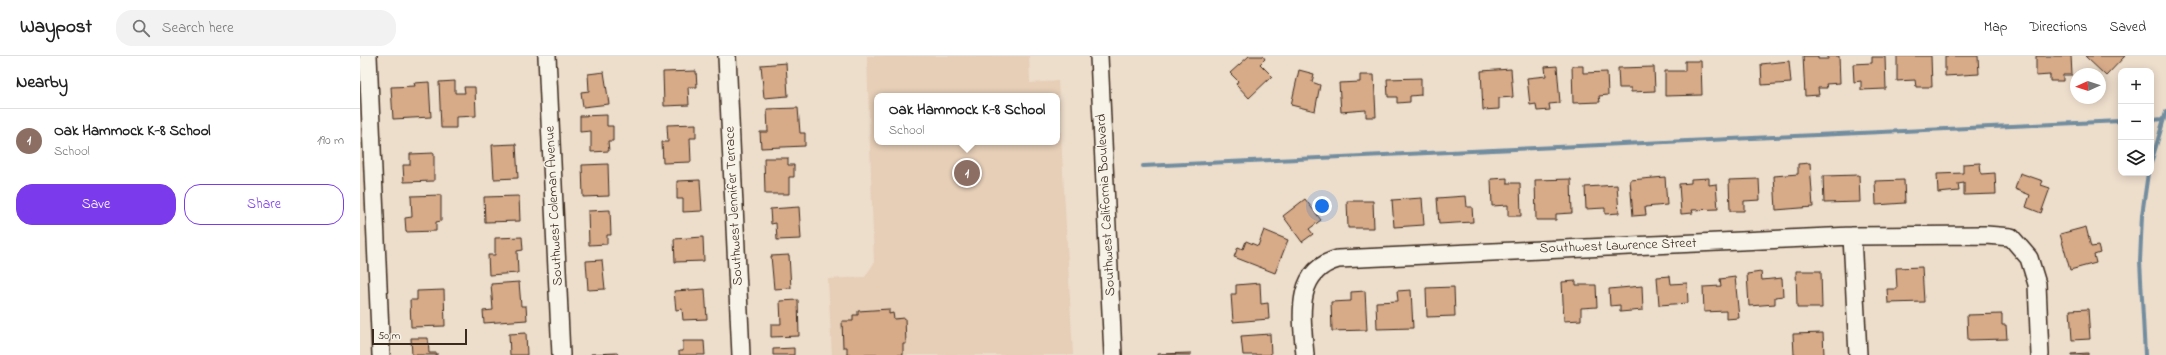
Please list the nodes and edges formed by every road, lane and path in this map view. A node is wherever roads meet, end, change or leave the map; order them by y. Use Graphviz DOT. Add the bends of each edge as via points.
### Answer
graph roads {
  1 [pos="368,56"];
  2 [pos="547,56"];
  3 [pos="727,56"];
  4 [pos="1099,56"];
  5 [pos="1852,236"];
  6 [pos="381,355"];
  7 [pos="561,355"];
  8 [pos="742,355"];
  9 [pos="1113,355"];
  10 [pos="1305,355"];
  11 [pos="1858,355"];
  12 [pos="2040,355"];
  1 -- 6 [label="street"];
  2 -- 7 [label="street, Southwest Coleman Avenue"];
  3 -- 8 [label="street, Southwest Jennifer Terrace"];
  4 -- 9 [label="street, Southwest California Boulevard"];
  5 -- 10 [label="street, Southwest Lawrence Street" via="1338,259 1323,264 1316,270 1306,288 1302,308"];
  5 -- 11 [label="street"];
  5 -- 12 [label="street, Southwest Lawrence Street" via="2011,237 2029,258 2037,284"];
}
